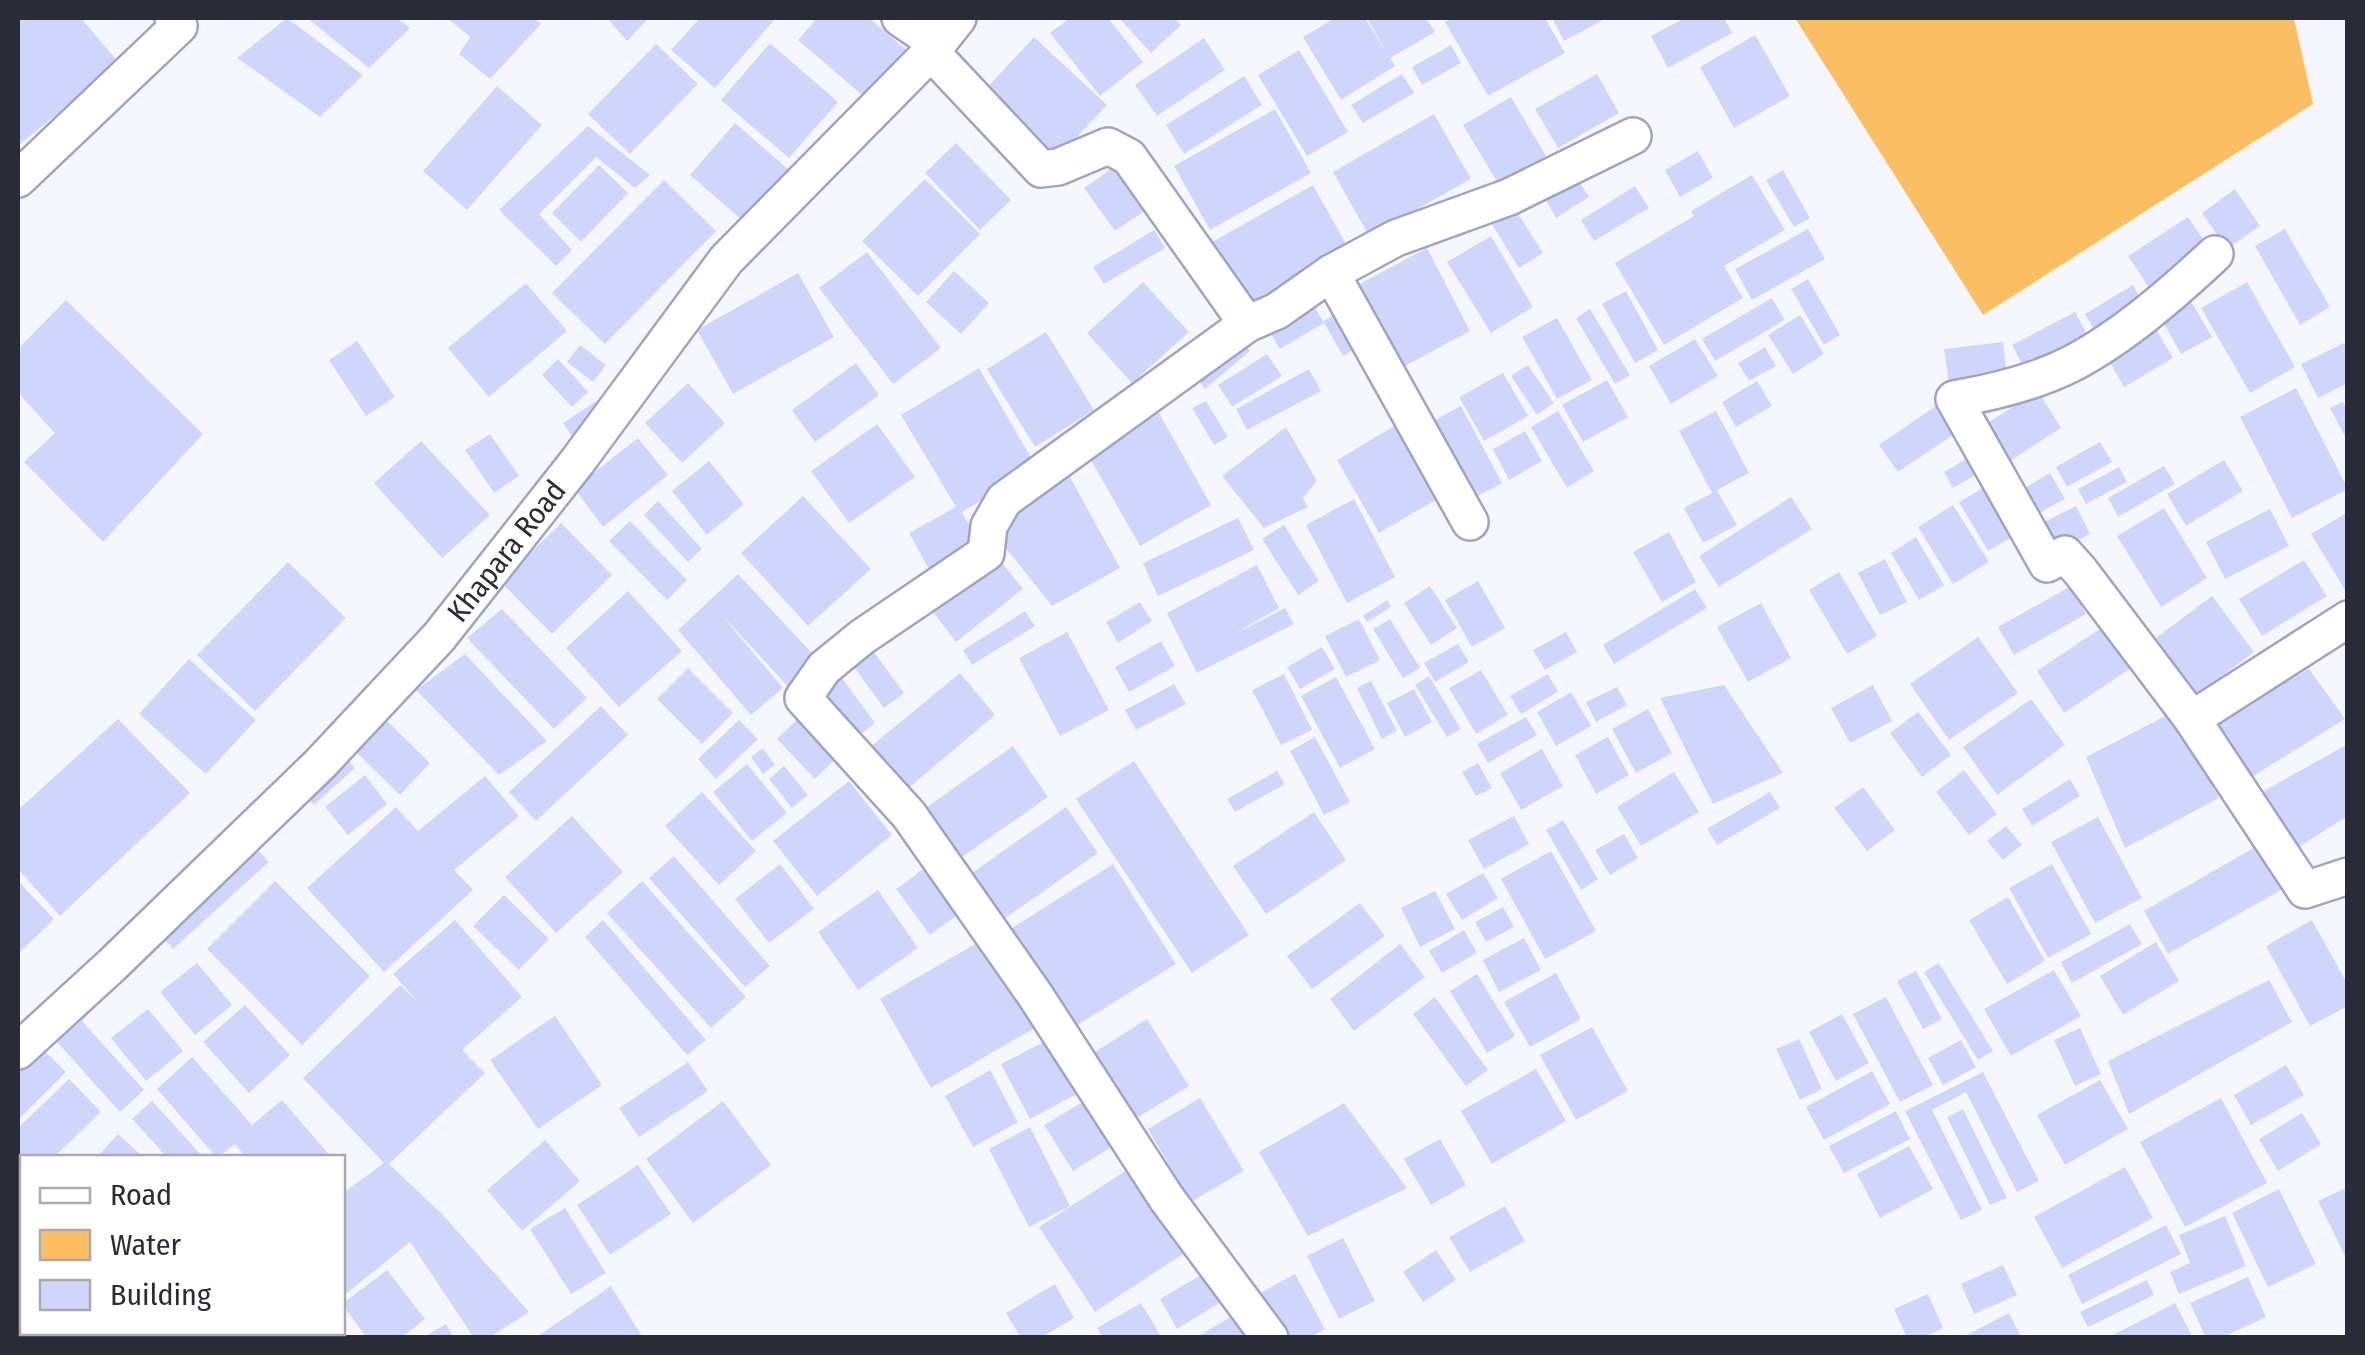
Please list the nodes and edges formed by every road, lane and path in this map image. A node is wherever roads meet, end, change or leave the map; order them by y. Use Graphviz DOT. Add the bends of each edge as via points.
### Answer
graph roads {
  1 [pos="172,18"];
  2 [pos="900,18"];
  3 [pos="942,38"];
  4 [pos="1633,136"];
  5 [pos="18,179"];
  6 [pos="2216,254"];
  7 [pos="1330,272"];
  8 [pos="1247,324"];
  9 [pos="1470,522"];
  10 [pos="2348,620"];
  11 [pos="2192,718"];
  12 [pos="2348,876"];
  13 [pos="18,1051"];
  14 [pos="1270,1338"];
  1 -- 5 [label="street" via="179,26"];
  2 -- 3 [label="street"];
  3 -- 8 [label="street" via="1041,168 1108,146 1130,157"];
  3 -- 13 [label="street, Khapara Road" via="726,260 439,638 320,764"];
  4 -- 7 [label="street"];
  6 -- 11 [label="street" via="2162,302 2074,363 2000,391 1954,399 2047,564 2065,554"];
  7 -- 8 [label="street"];
  7 -- 9 [label="street"];
  8 -- 14 [label="street" via="1004,500 989,526 986,553 862,637 824,668 803,698 910,815 1167,1199"];
  10 -- 11 [label="street"];
  11 -- 12 [label="street" via="2305,890"];
}
